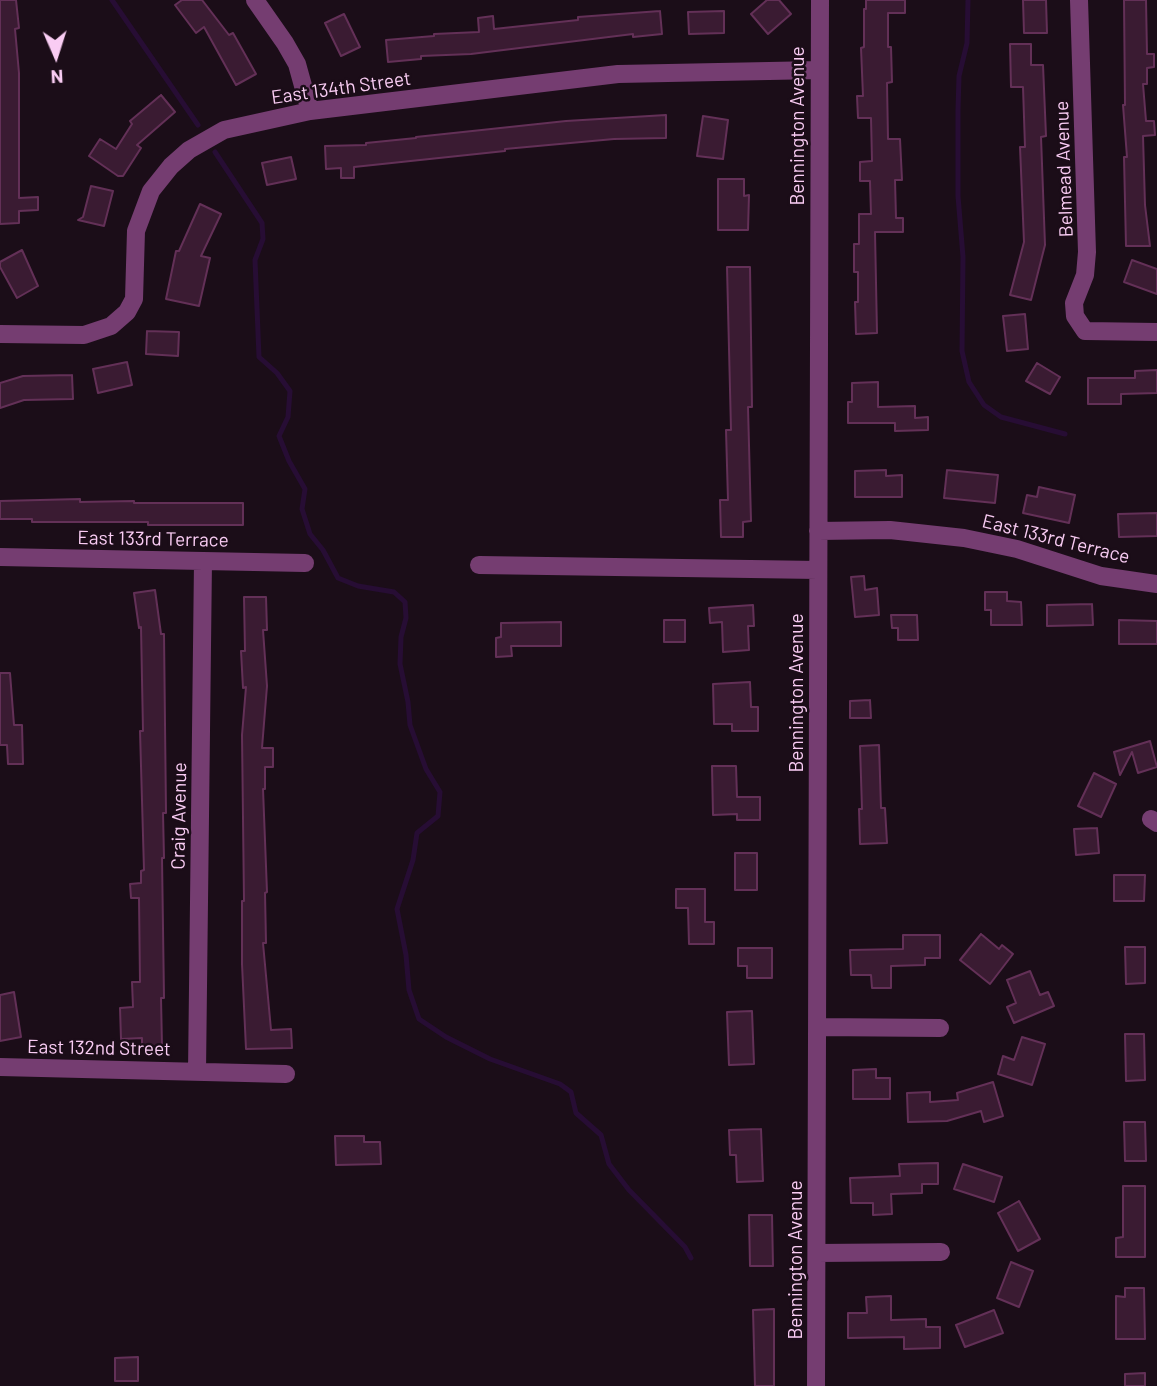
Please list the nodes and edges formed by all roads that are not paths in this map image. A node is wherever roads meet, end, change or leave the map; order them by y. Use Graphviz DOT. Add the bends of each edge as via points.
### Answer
graph roads {
  1 [pos="255,0"];
  2 [pos="820,0"];
  3 [pos="1079,0"];
  4 [pos="819,71"];
  5 [pos="310,111"];
  6 [pos="1157,332"];
  7 [pos="0,334"];
  8 [pos="818,531"];
  9 [pos="0,557"];
  10 [pos="203,561"];
  11 [pos="305,563"];
  12 [pos="479,565"];
  13 [pos="818,570"];
  14 [pos="1157,584"];
  15 [pos="818,1027"];
  16 [pos="940,1028"];
  17 [pos="0,1067"];
  18 [pos="197,1072"];
  19 [pos="286,1074"];
  20 [pos="941,1252"];
  21 [pos="817,1253"];
  22 [pos="816,1386"];
  1 -- 5 [label="street" via="297,64"];
  2 -- 4 [label="street, Bennington Avenue"];
  3 -- 6 [label="street, Belmead Avenue" via="1087,252 1075,316 1085,331"];
  4 -- 5 [label="street, East 134th Street" via="618,74"];
  4 -- 8 [label="street, Bennington Avenue"];
  5 -- 7 [label="street, East 134th Street" via="224,130 171,166 151,191 136,231 134,299 111,326 84,335"];
  8 -- 13 [label="street, Bennington Avenue"];
  8 -- 14 [label="street, East 133rd Terrace" via="890,530 964,538 1017,549 1101,576"];
  9 -- 10 [label="street, East 133rd Terrace"];
  10 -- 11 [label="street, East 133rd Terrace"];
  10 -- 18 [label="street, Craig Avenue"];
  12 -- 13 [label="street"];
  13 -- 15 [label="street, Bennington Avenue"];
  15 -- 16 [label="street"];
  15 -- 21 [label="street, Bennington Avenue"];
  17 -- 18 [label="street, East 132nd Street"];
  18 -- 19 [label="street, East 132nd Street"];
  20 -- 21 [label="street"];
  21 -- 22 [label="street, Bennington Avenue"];
}
